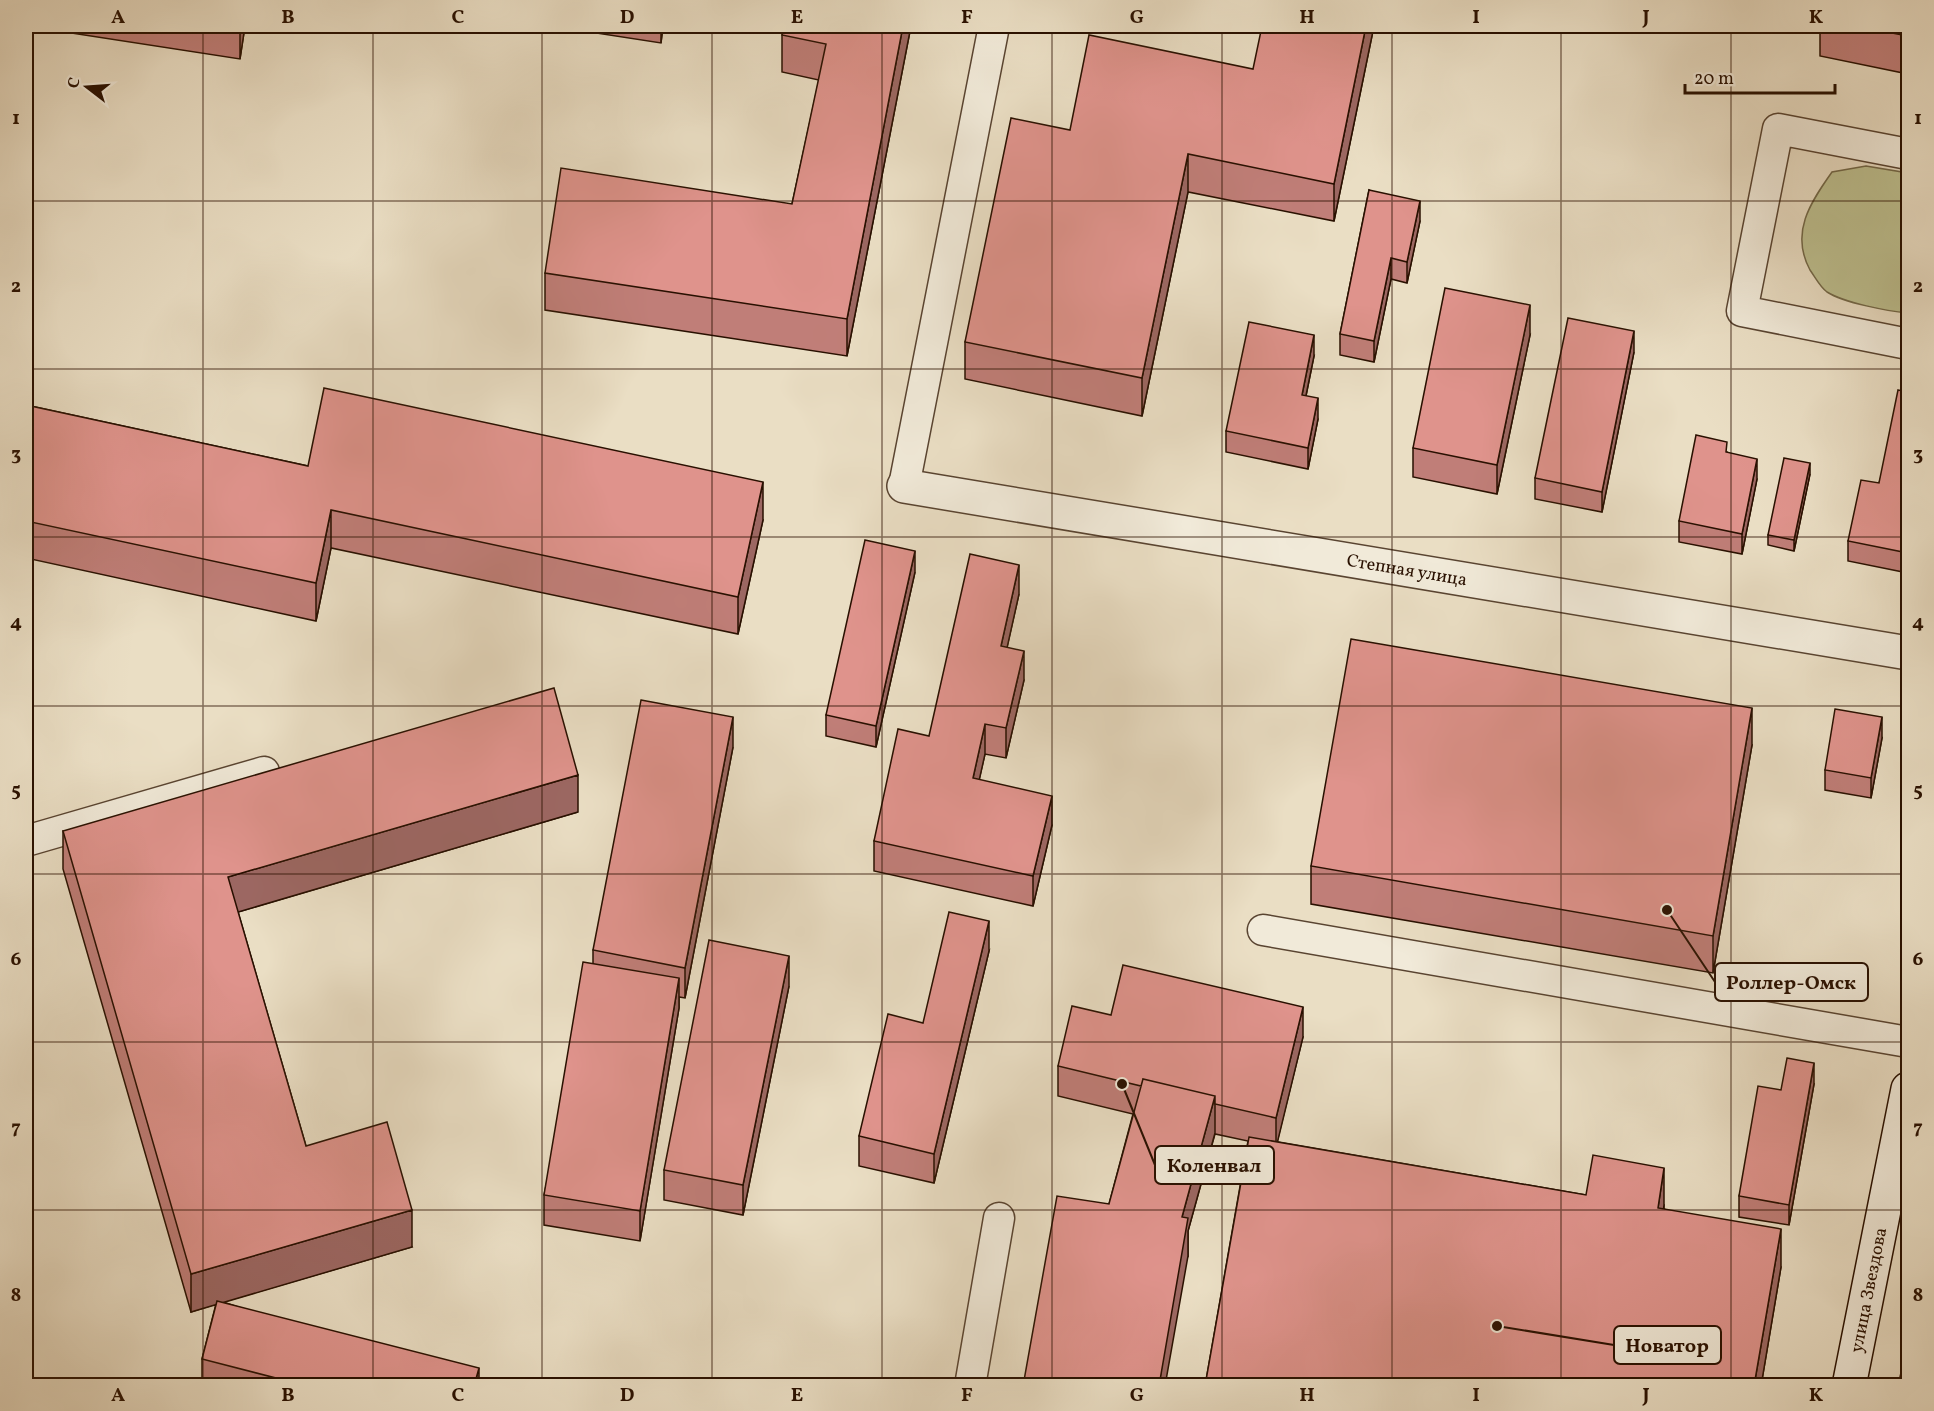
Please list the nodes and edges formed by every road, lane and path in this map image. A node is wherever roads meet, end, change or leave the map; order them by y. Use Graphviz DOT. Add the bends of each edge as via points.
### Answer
graph roads {
  1 [pos="994,26"];
  2 [pos="1908,154"];
  3 [pos="1908,344"];
  4 [pos="904,486"];
  5 [pos="1908,653"];
  6 [pos="264,772"];
  7 [pos="26,841"];
  8 [pos="1263,930"];
  9 [pos="1908,1042"];
  10 [pos="1908,1089"];
  11 [pos="999,1218"];
  12 [pos="970,1386"];
  13 [pos="1849,1386"];
  1 -- 4 [label="lane"];
  2 -- 3 [label="lane" via="1778,129 1742,311"];
  4 -- 5 [label="street, Степная улица"];
  6 -- 7 [label="lane"];
  8 -- 9 [label="lane"];
  10 -- 13 [label="street, улица Звездова"];
  11 -- 12 [label="lane"];
}
